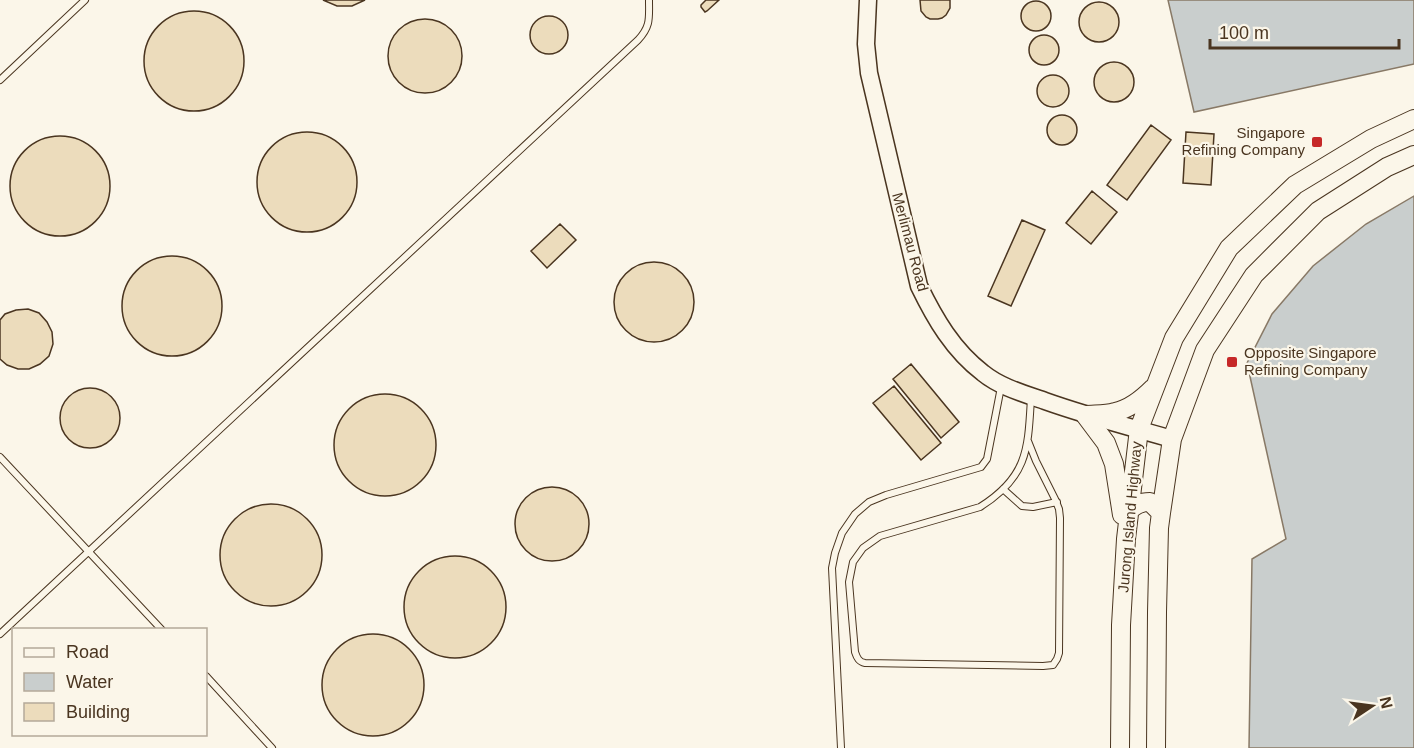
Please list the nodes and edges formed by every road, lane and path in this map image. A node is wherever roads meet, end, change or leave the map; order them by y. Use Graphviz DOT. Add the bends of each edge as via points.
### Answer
graph roads {
  1 [pos="85,0"];
  2 [pos="649,0"];
  3 [pos="868,0"];
  4 [pos="0,80"];
  5 [pos="1414,119"];
  6 [pos="1414,155"];
  7 [pos="1002,384"];
  8 [pos="1156,386"];
  9 [pos="1032,397"];
  10 [pos="1085,415"];
  11 [pos="1139,429"];
  12 [pos="1172,439"];
  13 [pos="1028,441"];
  14 [pos="0,457"];
  15 [pos="1003,489"];
  16 [pos="1057,502"];
  17 [pos="1128,511"];
  18 [pos="1161,513"];
  19 [pos="1126,539"];
  20 [pos="89,550"];
  21 [pos="160,628"];
  22 [pos="0,634"];
  23 [pos="207,677"];
  24 [pos="272,748"];
  25 [pos="841,748"];
  26 [pos="1120,748"];
  27 [pos="1156,748"];
  1 -- 4 [label="lane"];
  2 -- 20 [label="lane" via="647,26 638,40"];
  3 -- 7 [label="street, Merlimau Road" via="869,73 919,286 948,338 972,364"];
  5 -- 8 [label="main road, Jurong Island Highway" via="1371,139 1295,186 1229,248 1174,338"];
  6 -- 12 [label="main road, Jurong Island Highway" via="1387,167 1318,211 1254,275 1204,350"];
  7 -- 9 [label="street, Merlimau Road"];
  7 -- 25 [label="lane" via="987,459 981,467 869,502 842,533 832,568"];
  8 -- 10 [label="main road" via="1131,406"];
  8 -- 11 [label="main road, Jurong Island Highway"];
  9 -- 10 [label="street, Merlimau Road"];
  9 -- 13 [label="lane"];
  10 -- 11 [label="street, Merlimau Road"];
  10 -- 19 [label="main road" via="1106,443 1113,464"];
  11 -- 12 [label="street, Merlimau Road"];
  11 -- 17 [label="main road, Jurong Island Highway"];
  12 -- 18 [label="main road, Jurong Island Highway"];
  13 -- 15 [label="lane" via="1023,462"];
  13 -- 16 [label="lane"];
  14 -- 20 [label="lane"];
  15 -- 16 [label="lane" via="1022,506"];
  15 -- 16 [label="lane" via="980,507 880,536 863,548 853,562 849,582 855,652 860,662 1053,665 1059,652"];
  17 -- 18 [label="main road" via="1137,504 1150,502"];
  17 -- 19 [label="main road, Jurong Island Highway"];
  18 -- 27 [label="main road, Jurong Island Highway"];
  19 -- 26 [label="main road, Jurong Island Highway"];
  20 -- 21 [label="lane"];
  20 -- 22 [label="lane"];
  23 -- 24 [label="lane"];
}
